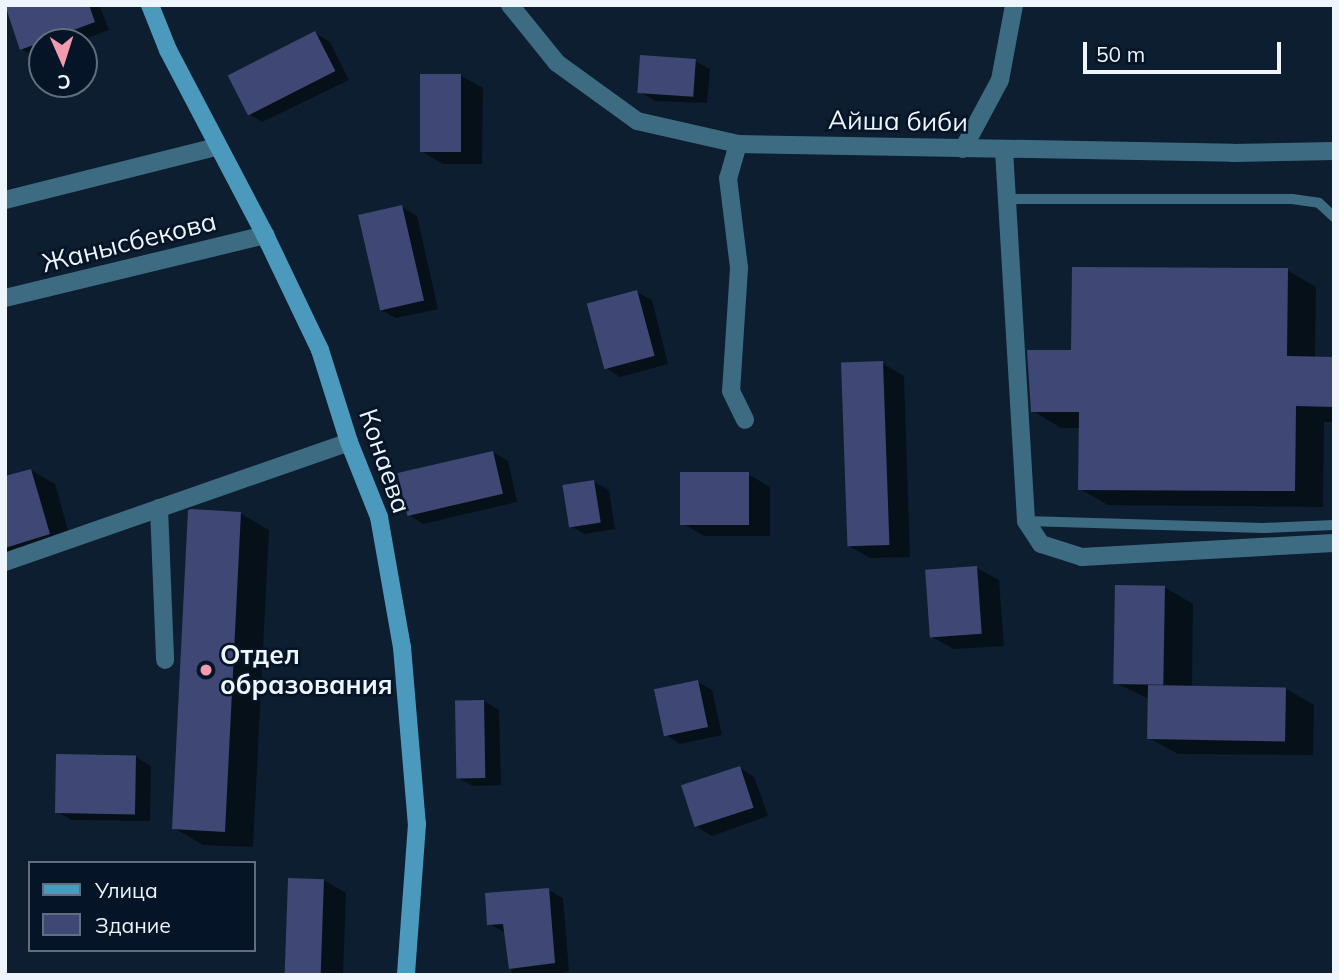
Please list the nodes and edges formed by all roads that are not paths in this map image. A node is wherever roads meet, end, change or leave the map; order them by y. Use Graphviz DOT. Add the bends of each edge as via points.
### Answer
graph roads {
  1 [pos="150,5"];
  2 [pos="510,5"];
  3 [pos="1014,5"];
  4 [pos="738,144"];
  5 [pos="216,147"];
  6 [pos="963,149"];
  7 [pos="1004,150"];
  8 [pos="1334,151"];
  9 [pos="1006,199"];
  10 [pos="5,200"];
  11 [pos="1334,216"];
  12 [pos="265,235"];
  13 [pos="5,298"];
  14 [pos="745,420"];
  15 [pos="349,442"];
  16 [pos="159,508"];
  17 [pos="1026,521"];
  18 [pos="1334,525"];
  19 [pos="1334,543"];
  20 [pos="5,562"];
  21 [pos="165,660"];
  22 [pos="406,975"];
  1 -- 5 [label="main road, Конаева"];
  2 -- 4 [label="street, Айша биби" via="557,63 637,121"];
  3 -- 6 [label="street" via="1000,80"];
  4 -- 6 [label="street, Айша биби"];
  4 -- 14 [label="street" via="728,178 739,268 731,391"];
  5 -- 10 [label="street"];
  5 -- 12 [label="main road, Конаева"];
  6 -- 7 [label="street, Айша биби"];
  7 -- 8 [label="street, Айша биби"];
  7 -- 9 [label="street"];
  9 -- 11 [label="lane" via="1292,199 1319,203"];
  9 -- 17 [label="street"];
  12 -- 13 [label="street, Жанысбекова"];
  12 -- 15 [label="main road, Конаева" via="320,350"];
  15 -- 16 [label="street"];
  15 -- 22 [label="main road, Конаева" via="379,517 402,647 417,824"];
  16 -- 20 [label="street"];
  16 -- 21 [label="street"];
  17 -- 18 [label="lane" via="1263,528"];
  17 -- 19 [label="street" via="1041,544 1082,557"];
}
